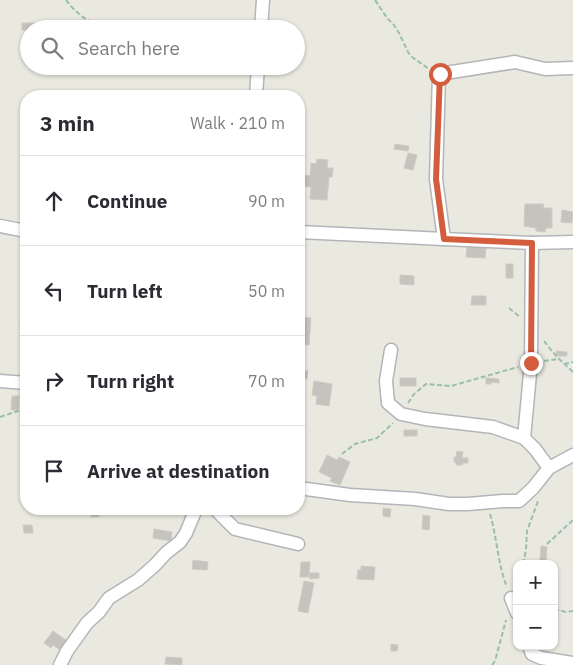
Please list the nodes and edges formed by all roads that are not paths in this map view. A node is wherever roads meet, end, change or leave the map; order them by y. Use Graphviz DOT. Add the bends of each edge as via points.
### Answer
graph roads {
  1 [pos="263,0"];
  2 [pos="262,20"];
  3 [pos="573,68"];
  4 [pos="257,75"];
  5 [pos="256,90"];
  6 [pos="0,226"];
  7 [pos="20,230"];
  8 [pos="305,232"];
  9 [pos="444,239"];
  10 [pos="573,242"];
  11 [pos="532,243"];
  12 [pos="390,350"];
  13 [pos="0,381"];
  14 [pos="20,383"];
  15 [pos="524,438"];
  16 [pos="573,455"];
  17 [pos="549,468"];
  18 [pos="305,489"];
  19 [pos="194,515"];
  20 [pos="221,515"];
  21 [pos="298,544"];
  22 [pos="511,598"];
  23 [pos="514,605"];
  24 [pos="530,650"];
  25 [pos="573,663"];
  26 [pos="60,665"];
  1 -- 2 [label="street"];
  3 -- 9 [label="street" via="545,69 515,62 440,74 436,179"];
  4 -- 5 [label="street"];
  6 -- 7 [label="street"];
  8 -- 9 [label="street"];
  9 -- 11 [label="street"];
  10 -- 11 [label="street"];
  11 -- 15 [label="street" via="531,363"];
  12 -- 15 [label="street" via="386,380 388,403 401,414 493,427"];
  13 -- 14 [label="street"];
  15 -- 17 [label="street"];
  16 -- 17 [label="street"];
  17 -- 18 [label="street" via="519,501 449,504"];
  19 -- 26 [label="street" via="180,542 138,580 109,598 87,623"];
  20 -- 21 [label="street" via="235,529"];
  22 -- 23 [label="street"];
  24 -- 25 [label="street" via="541,658"];
}
